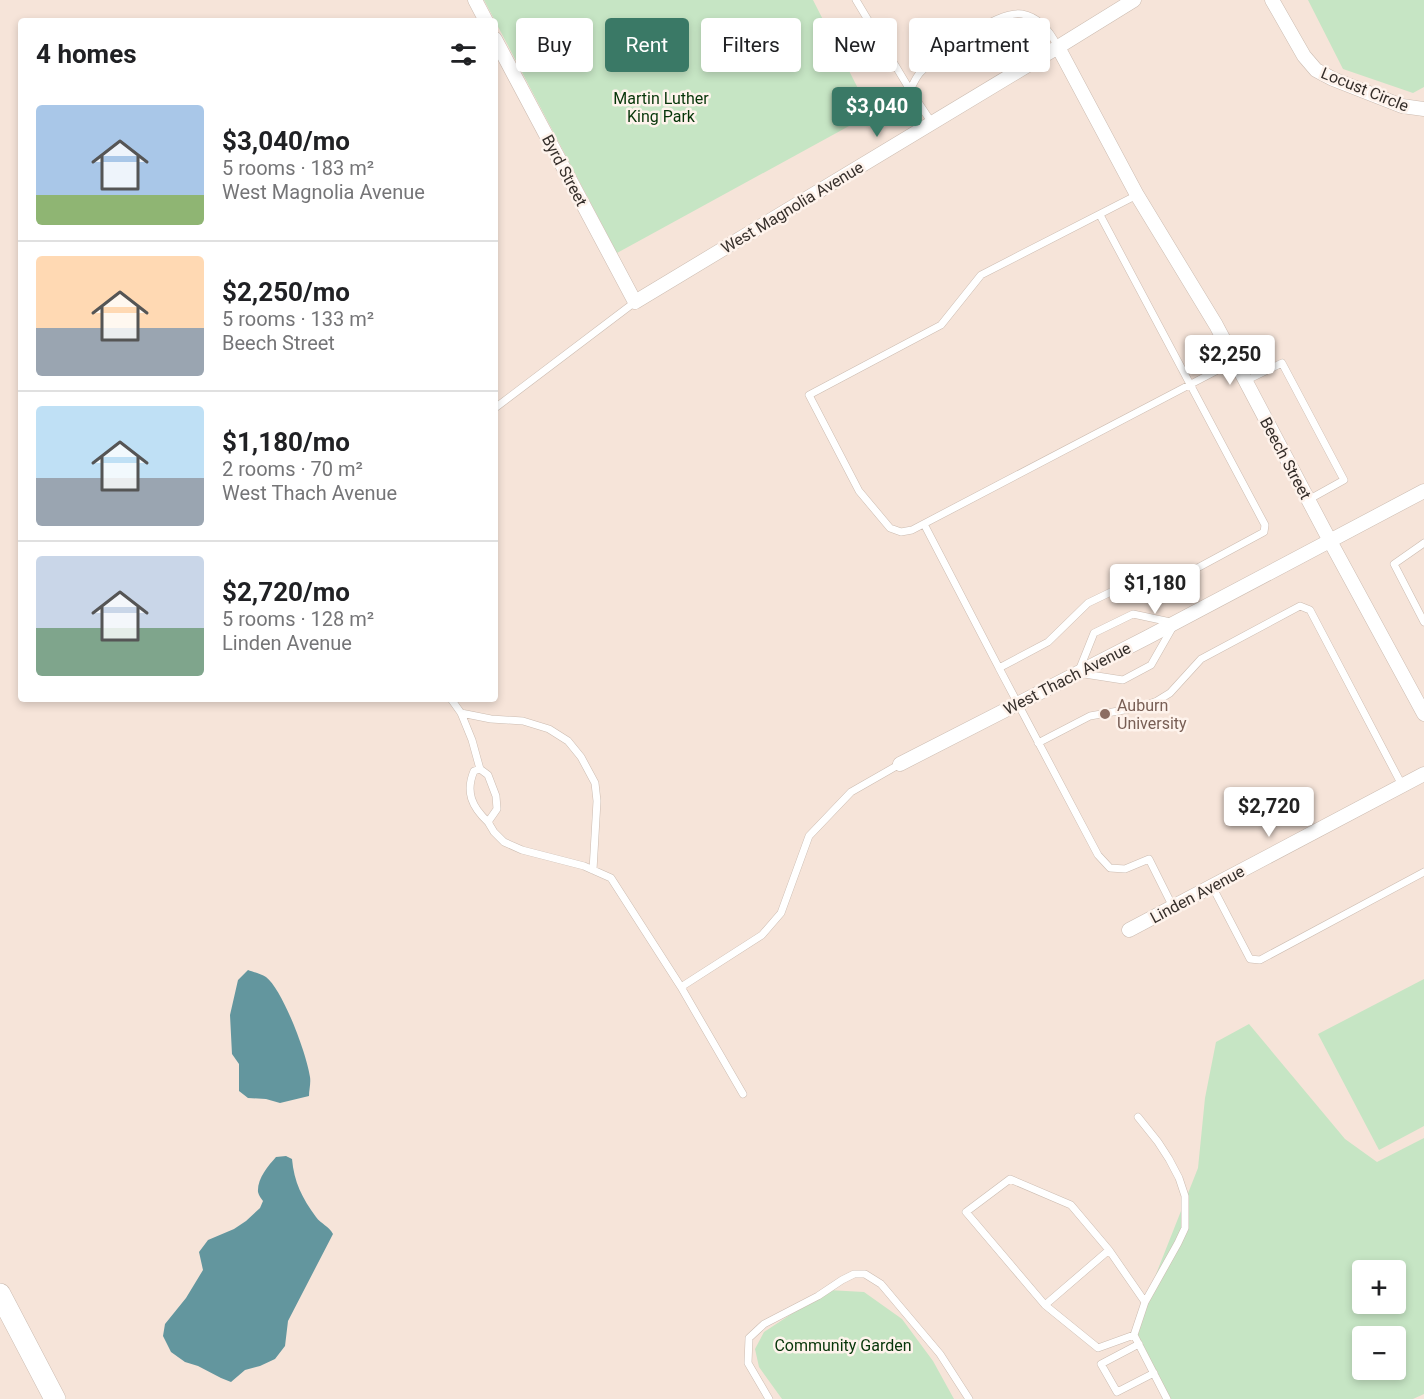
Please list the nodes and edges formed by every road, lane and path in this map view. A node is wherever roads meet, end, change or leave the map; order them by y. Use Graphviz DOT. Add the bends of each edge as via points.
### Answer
graph roads {
  1 [pos="474,0"];
  2 [pos="856,0"];
  3 [pos="1134,0"];
  4 [pos="1272,0"];
  5 [pos="484,18"];
  6 [pos="498,45"];
  7 [pos="1058,47"];
  8 [pos="910,90"];
  9 [pos="1424,109"];
  10 [pos="932,123"];
  11 [pos="1137,195"];
  12 [pos="1100,215"];
  13 [pos="635,302"];
  14 [pos="1234,361"];
  15 [pos="1245,381"];
  16 [pos="1189,385"];
  17 [pos="498,406"];
  18 [pos="1424,491"];
  19 [pos="1308,500"];
  20 [pos="924,524"];
  21 [pos="1330,541"];
  22 [pos="1424,543"];
  23 [pos="1424,622"];
  24 [pos="1175,623"];
  25 [pos="999,668"];
  26 [pos="1078,673"];
  27 [pos="453,702"];
  28 [pos="1017,704"];
  29 [pos="461,713"];
  30 [pos="1424,714"];
  31 [pos="1038,743"];
  32 [pos="900,764"];
  33 [pos="480,769"];
  34 [pos="1424,774"];
  35 [pos="1402,785"];
  36 [pos="488,822"];
  37 [pos="593,870"];
  38 [pos="1424,872"];
  39 [pos="1212,886"];
  40 [pos="1173,907"];
  41 [pos="1129,930"];
  42 [pos="681,987"];
  43 [pos="743,1094"];
  44 [pos="1138,1117"];
  45 [pos="1109,1250"];
  46 [pos="0,1294"];
  47 [pos="1144,1302"];
  48 [pos="1045,1305"];
  49 [pos="1134,1335"];
  50 [pos="1139,1344"];
  51 [pos="1154,1373"];
  52 [pos="55,1399"];
  53 [pos="769,1399"];
  54 [pos="969,1399"];
  55 [pos="1167,1399"];
  1 -- 5 [label="street"];
  2 -- 8 [label="lane"];
  3 -- 7 [label="street, West Magnolia Avenue"];
  4 -- 9 [label="street, Locust Circle" via="1316,70 1402,106"];
  6 -- 13 [label="street, Byrd Street"];
  7 -- 8 [label="lane" via="1035,19 1022,14 1008,15 992,21 939,57 919,75"];
  7 -- 10 [label="street, West Magnolia Avenue"];
  7 -- 11 [label="street, Beech Street"];
  8 -- 10 [label="lane"];
  10 -- 13 [label="street, West Magnolia Avenue"];
  11 -- 12 [label="lane"];
  11 -- 14 [label="street, Beech Street"];
  12 -- 16 [label="lane"];
  12 -- 20 [label="lane" via="981,275 942,325 809,395 859,491 890,528 902,532"];
  13 -- 17 [label="lane"];
  14 -- 15 [label="street, Beech Street"];
  14 -- 16 [label="lane"];
  15 -- 19 [label="street, Beech Street"];
  15 -- 19 [label="lane" via="1282,363 1344,480"];
  16 -- 20 [label="lane"];
  16 -- 25 [label="lane" via="1265,525 1264,531 1177,579 1134,585 1088,603 1048,642"];
  18 -- 21 [label="street, West Thach Avenue"];
  19 -- 21 [label="street, Beech Street"];
  20 -- 25 [label="lane"];
  21 -- 24 [label="street, West Thach Avenue"];
  21 -- 30 [label="street, Beech Street"];
  22 -- 23 [label="lane" via="1394,564"];
  24 -- 26 [label="street, West Thach Avenue"];
  24 -- 26 [label="lane" via="1151,665 1123,680"];
  24 -- 26 [label="lane" via="1133,614 1094,633"];
  25 -- 28 [label="lane"];
  26 -- 28 [label="street, West Thach Avenue"];
  27 -- 29 [label="lane"];
  28 -- 31 [label="lane"];
  28 -- 32 [label="street, West Thach Avenue"];
  29 -- 33 [label="lane"];
  29 -- 37 [label="lane" via="523,721 549,729 568,741 595,783"];
  31 -- 35 [label="lane" via="1090,716 1157,701 1170,693 1201,659 1300,606 1310,610"];
  31 -- 40 [label="lane" via="1098,855 1110,868 1125,869 1149,859"];
  32 -- 42 [label="lane" via="851,792 809,836 781,913 762,935"];
  33 -- 36 [label="lane" via="488,776 496,796 497,809"];
  33 -- 36 [label="lane" via="474,771 469,782 471,798"];
  34 -- 35 [label="street, Linden Avenue"];
  35 -- 39 [label="street, Linden Avenue"];
  36 -- 37 [label="lane" via="504,842"];
  37 -- 42 [label="lane" via="611,878"];
  38 -- 39 [label="lane" via="1260,960 1250,959"];
  39 -- 40 [label="street, Linden Avenue"];
  40 -- 41 [label="street, Linden Avenue"];
  42 -- 43 [label="lane"];
  44 -- 47 [label="lane" via="1169,1159 1185,1196 1185,1228"];
  45 -- 47 [label="lane"];
  45 -- 48 [label="lane"];
  45 -- 48 [label="lane" via="1071,1204 1010,1179 966,1212"];
  46 -- 52 [label="main road"];
  47 -- 49 [label="lane"];
  48 -- 49 [label="lane" via="1098,1348"];
  49 -- 50 [label="lane"];
  50 -- 51 [label="lane"];
  50 -- 51 [label="lane" via="1101,1364 1117,1392"];
  51 -- 55 [label="lane"];
  53 -- 54 [label="lane" via="748,1363 749,1338 764,1324 854,1274 865,1274 881,1284 940,1354"];
}
